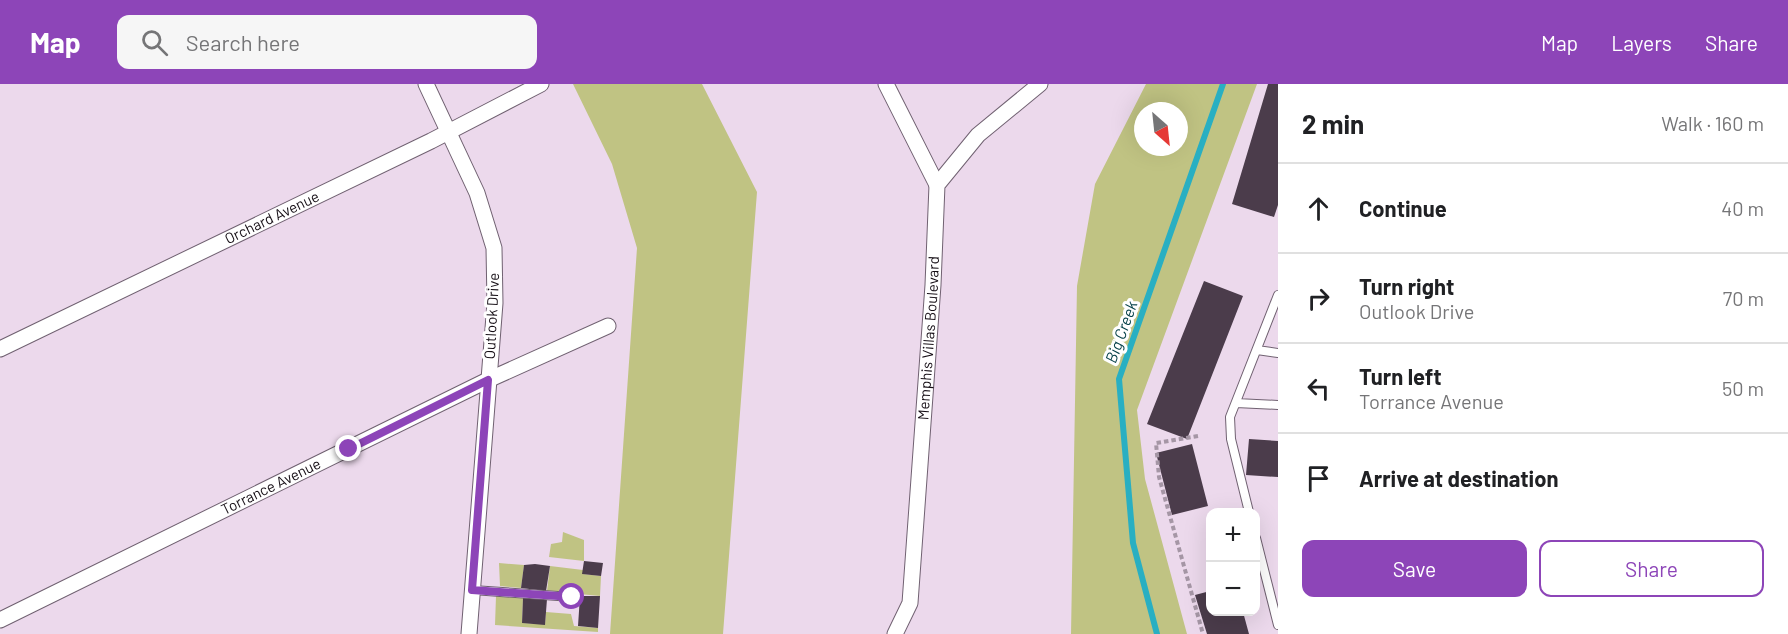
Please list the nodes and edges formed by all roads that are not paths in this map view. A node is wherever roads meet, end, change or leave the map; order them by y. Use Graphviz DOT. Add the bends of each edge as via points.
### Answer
graph roads {
  1 [pos="426,84"];
  2 [pos="541,84"];
  3 [pos="886,84"];
  4 [pos="1041,84"];
  5 [pos="450,131"];
  6 [pos="937,185"];
  7 [pos="1278,295"];
  8 [pos="608,326"];
  9 [pos="0,349"];
  10 [pos="1257,350"];
  11 [pos="1278,353"];
  12 [pos="488,380"];
  13 [pos="1236,403"];
  14 [pos="1278,405"];
  15 [pos="1248,508"];
  16 [pos="1260,554"];
  17 [pos="472,590"];
  18 [pos="572,597"];
  19 [pos="0,620"];
  20 [pos="1278,625"];
  21 [pos="469,634"];
  22 [pos="895,634"];
  1 -- 5 [label="street, Outlook Drive"];
  2 -- 5 [label="street, Orchard Avenue"];
  3 -- 6 [label="street"];
  4 -- 6 [label="street" via="978,135"];
  5 -- 9 [label="street, Orchard Avenue"];
  5 -- 12 [label="street, Outlook Drive" via="477,193 494,248 495,303"];
  6 -- 22 [label="street, Memphis Villas Boulevard" via="910,603"];
  7 -- 10 [label="lane"];
  8 -- 12 [label="street, Torrance Avenue"];
  10 -- 11 [label="lane"];
  10 -- 13 [label="lane"];
  12 -- 17 [label="street, Outlook Drive"];
  12 -- 19 [label="street, Torrance Avenue"];
  13 -- 14 [label="lane"];
  13 -- 15 [label="lane" via="1230,417 1231,439"];
  16 -- 20 [label="lane"];
  17 -- 18 [label="lane"];
  17 -- 21 [label="street, Outlook Drive"];
}
